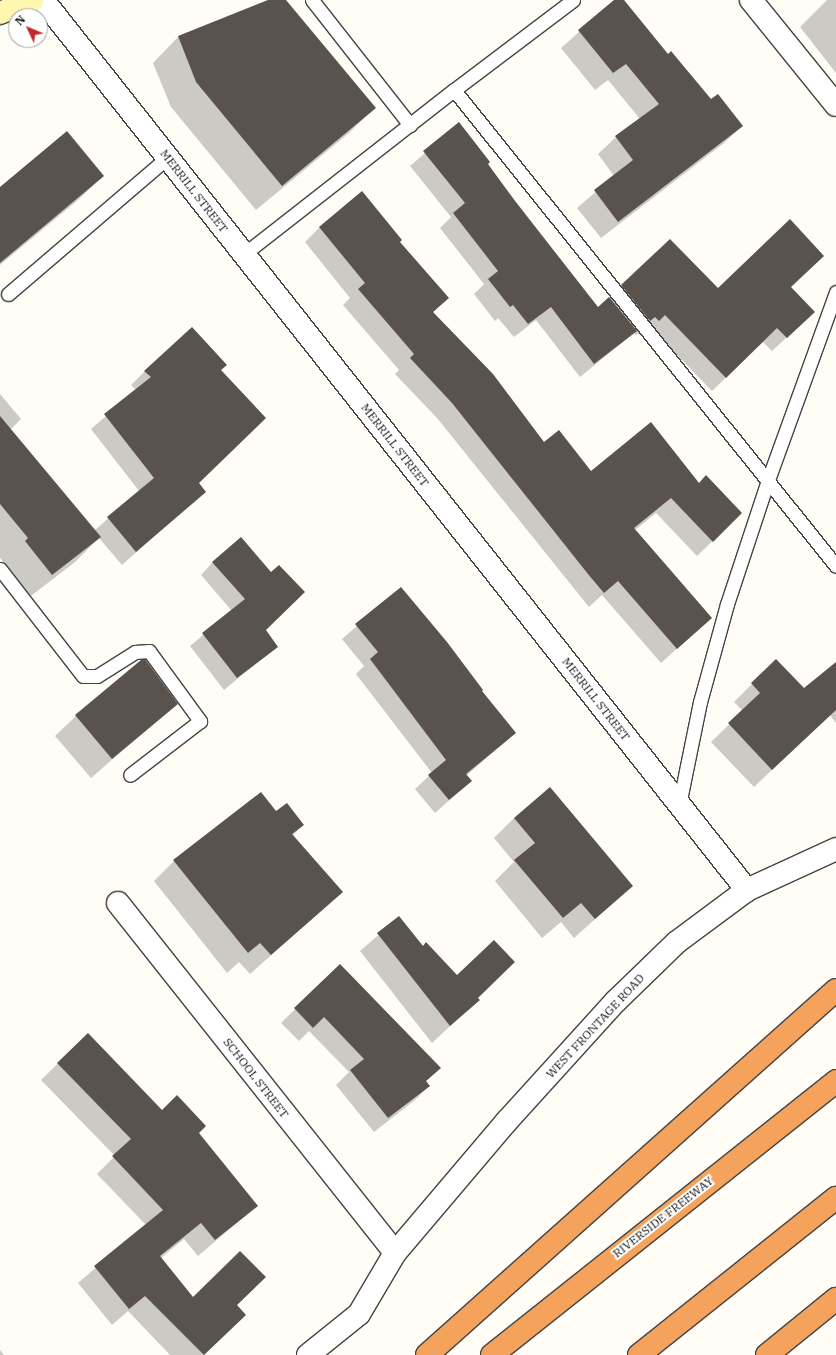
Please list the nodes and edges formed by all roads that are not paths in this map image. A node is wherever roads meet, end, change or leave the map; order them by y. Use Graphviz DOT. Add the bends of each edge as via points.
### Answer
graph roads {
  1 [pos="32,0"];
  2 [pos="43,0"];
  3 [pos="312,0"];
  4 [pos="573,0"];
  5 [pos="751,0"];
  6 [pos="0,14"];
  7 [pos="454,90"];
  8 [pos="836,105"];
  9 [pos="410,125"];
  10 [pos="168,157"];
  11 [pos="244,254"];
  12 [pos="836,292"];
  13 [pos="8,294"];
  14 [pos="768,480"];
  15 [pos="836,566"];
  16 [pos="0,569"];
  17 [pos="130,775"];
  18 [pos="679,805"];
  19 [pos="836,849"];
  20 [pos="747,890"];
  21 [pos="118,903"];
  22 [pos="836,990"];
  23 [pos="836,1081"];
  24 [pos="836,1198"];
  25 [pos="395,1253"];
  26 [pos="836,1299"];
  27 [pos="308,1355"];
  28 [pos="427,1355"];
  29 [pos="492,1355"];
  30 [pos="639,1355"];
  31 [pos="767,1355"];
  1 -- 6 [label="main road"];
  2 -- 10 [label="street, MERRILL STREET"];
  3 -- 9 [label="lane"];
  4 -- 7 [label="lane"];
  5 -- 8 [label="street"];
  7 -- 9 [label="lane"];
  7 -- 14 [label="lane" via="675,369"];
  9 -- 11 [label="lane"];
  10 -- 11 [label="street, MERRILL STREET"];
  10 -- 13 [label="lane"];
  11 -- 18 [label="street, MERRILL STREET"];
  12 -- 14 [label="lane"];
  14 -- 15 [label="lane"];
  14 -- 18 [label="lane" via="727,604 702,694"];
  16 -- 17 [label="lane" via="83,676 98,676 135,652 149,651 200,721"];
  18 -- 20 [label="street, MERRILL STREET"];
  19 -- 20 [label="street, WEST FRONTAGE ROAD"];
  20 -- 25 [label="street, WEST FRONTAGE ROAD" via="677,942 615,1002 507,1121"];
  21 -- 25 [label="street, SCHOOL STREET"];
  22 -- 28 [label="highway"];
  23 -- 29 [label="highway, RIVERSIDE FREEWAY"];
  24 -- 30 [label="highway"];
  25 -- 27 [label="street, WEST FRONTAGE ROAD" via="359,1314"];
  26 -- 31 [label="highway"];
}
